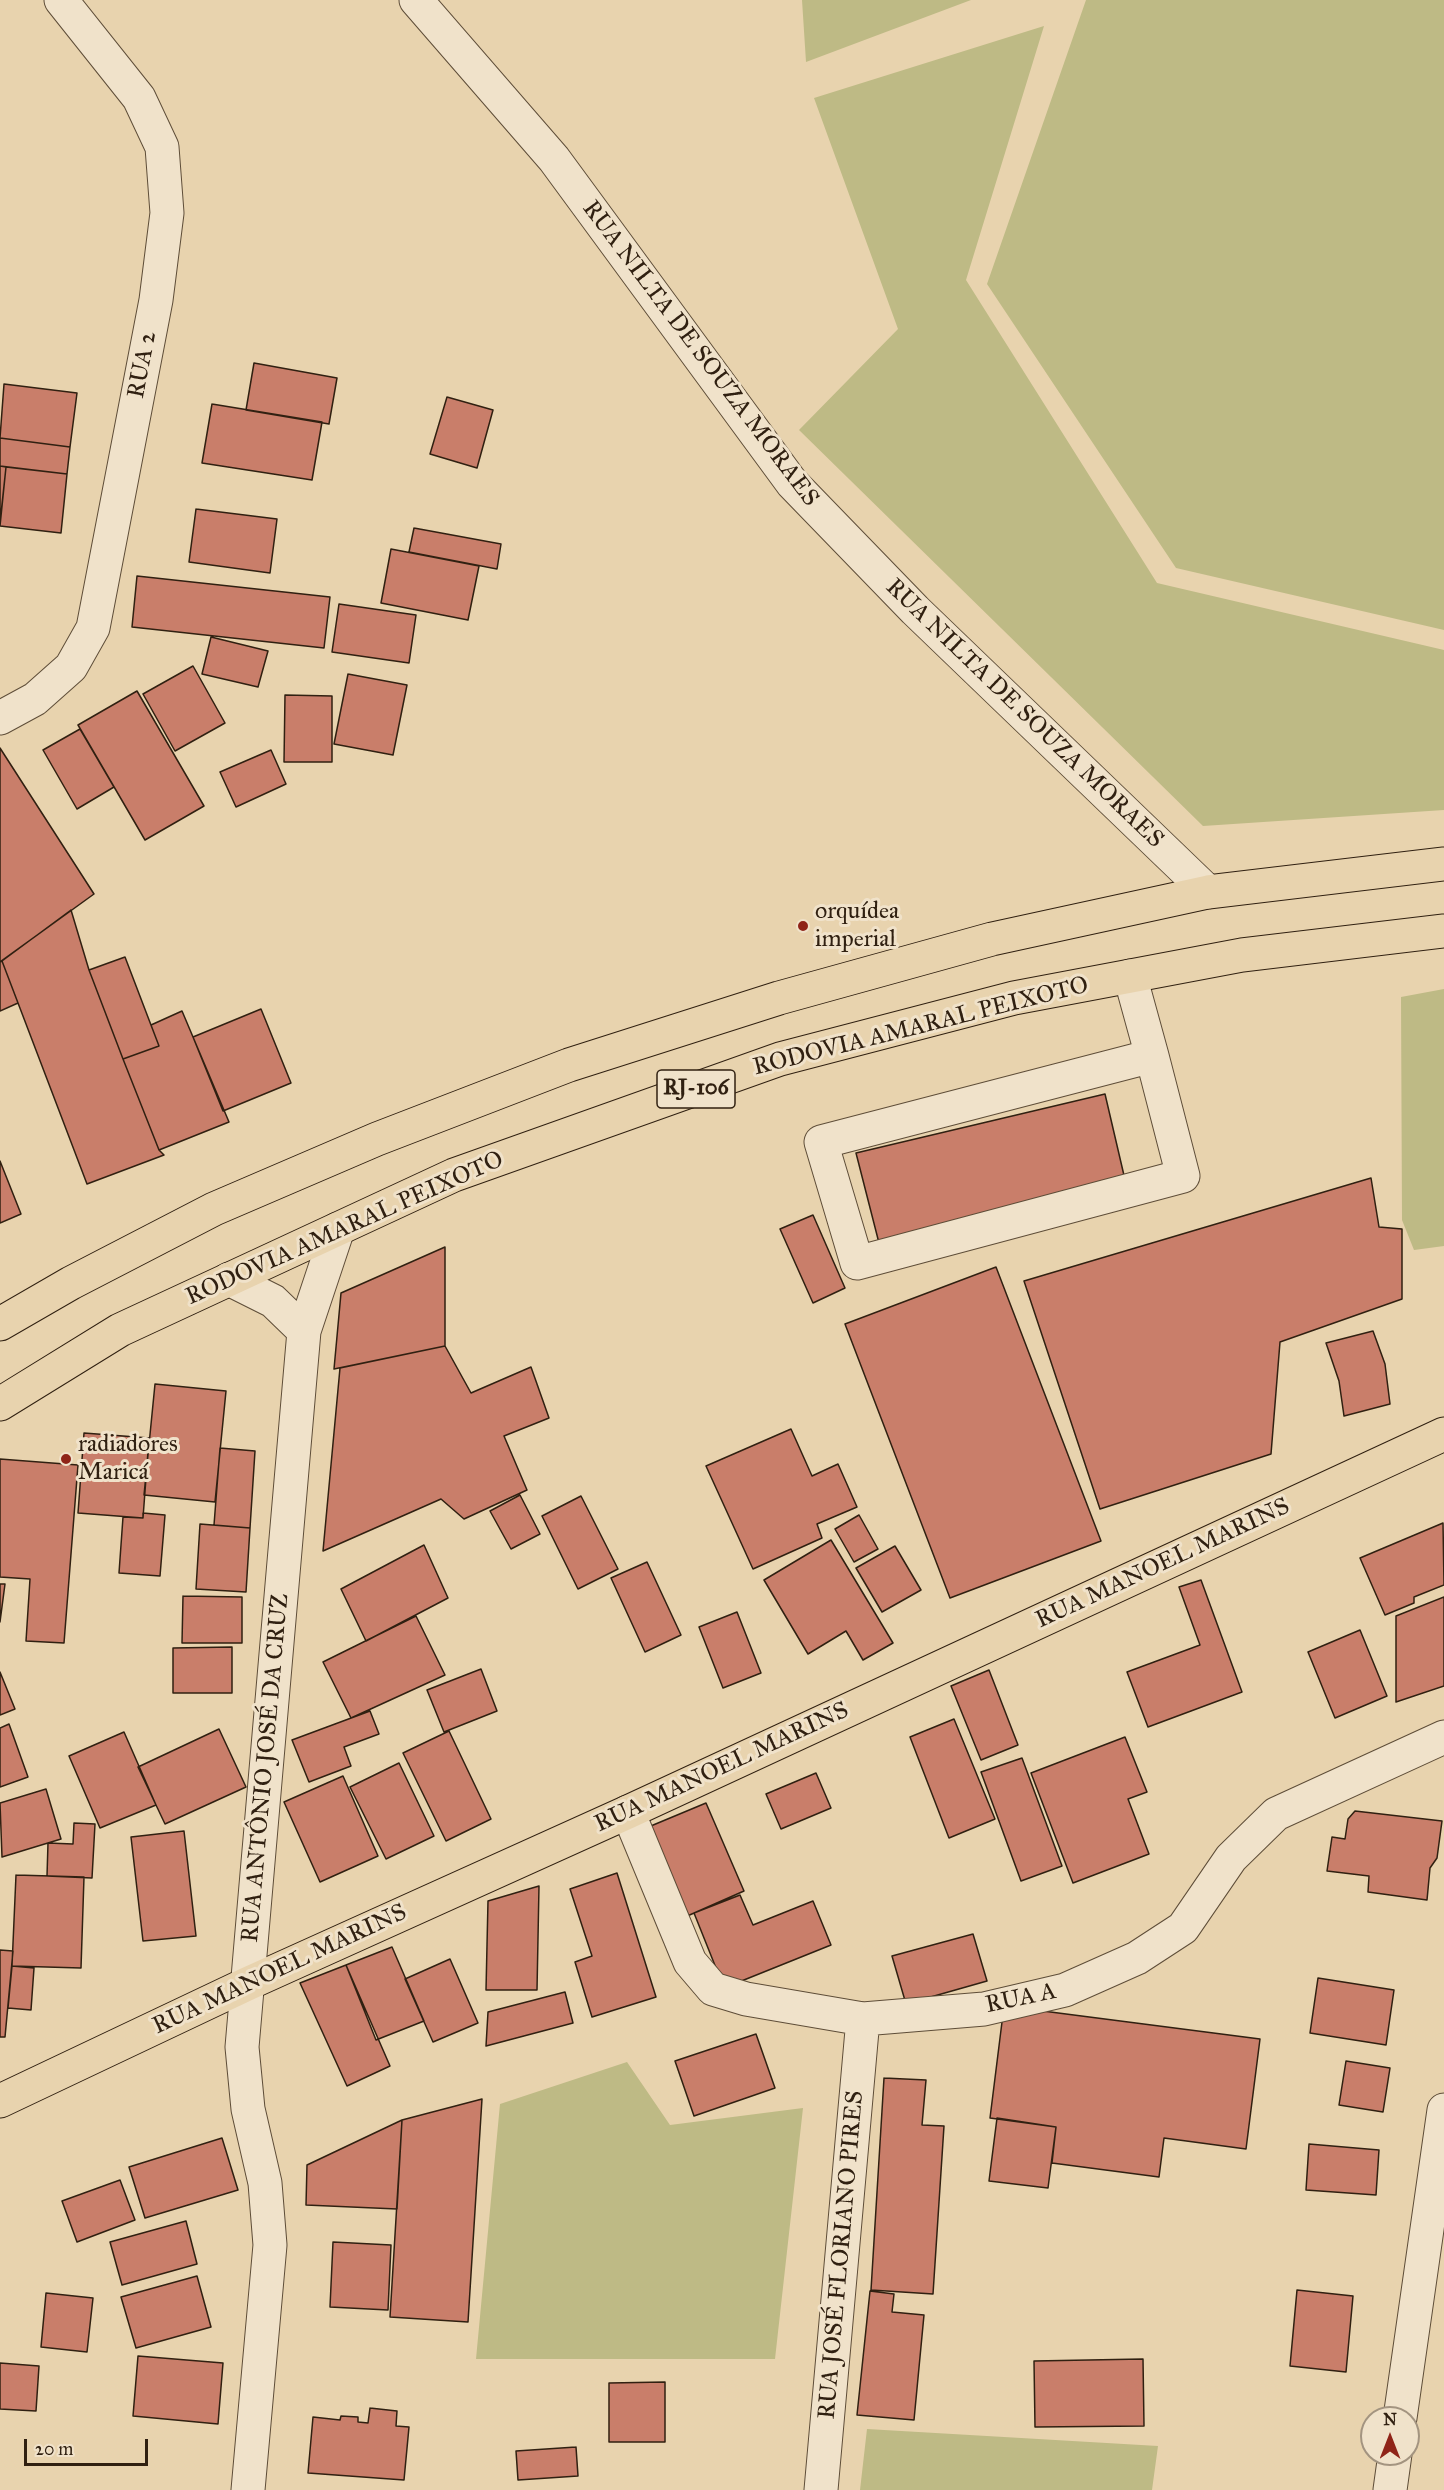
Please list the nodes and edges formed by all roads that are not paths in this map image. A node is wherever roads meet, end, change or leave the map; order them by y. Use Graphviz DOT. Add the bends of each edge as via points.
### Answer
graph roads {
  1 [pos="61,0"];
  2 [pos="416,0"];
  3 [pos="0,718"];
  4 [pos="1444,864"];
  5 [pos="1209,892"];
  6 [pos="1444,931"];
  7 [pos="1130,976"];
  8 [pos="1152,1056"];
  9 [pos="338,1229"];
  10 [pos="229,1279"];
  11 [pos="0,1324"];
  12 [pos="304,1331"];
  13 [pos="0,1404"];
  14 [pos="1444,1434"];
  15 [pos="1444,1737"];
  16 [pos="628,1812"];
  17 [pos="247,1984"];
  18 [pos="863,2019"];
  19 [pos="0,2101"];
  20 [pos="1444,2110"];
  21 [pos="1402,2406"];
  22 [pos="1393,2466"];
  23 [pos="248,2490"];
  24 [pos="821,2490"];
  25 [pos="1390,2490"];
  1 -- 3 [label="street, RUA 2" via="139,98 162,147 167,213 156,300 93,628 71,667 35,699"];
  2 -- 5 [label="street, RUA NILTA DE SOUZA MORAES" via="554,159 792,483 915,610"];
  4 -- 5 [label="main road, RJ-106"];
  5 -- 11 [label="main road, RJ-106" via="992,939 779,998 569,1065 214,1209"];
  6 -- 7 [label="main road, RODOVIA AMARAL PEIXOTO / RJ-106" via="1242,955"];
  7 -- 8 [label="street"];
  7 -- 9 [label="main road, RODOVIA AMARAL PEIXOTO / RJ-106" via="1014,998 780,1059 454,1175"];
  8 -- 8 [label="street" via="1184,1176 857,1263 821,1142"];
  9 -- 10 [label="main road, RODOVIA AMARAL PEIXOTO / RJ-106"];
  9 -- 12 [label="street"];
  10 -- 12 [label="street" via="273,1302"];
  10 -- 13 [label="main road, RODOVIA AMARAL PEIXOTO / RJ-106" via="120,1330"];
  12 -- 17 [label="street, RUA ANTÔNIO JOSÉ DA CRUZ"];
  14 -- 16 [label="main road, RUA MANOEL MARINS"];
  15 -- 18 [label="street, RUA A" via="1276,1814 1231,1858 1183,1928 1137,1958 1065,1990 984,2009"];
  16 -- 17 [label="main road, RUA MANOEL MARINS"];
  16 -- 18 [label="street, RUA A" via="690,1962 713,1989 746,1999"];
  17 -- 19 [label="main road, RUA MANOEL MARINS"];
  17 -- 23 [label="street, RUA ANTÔNIO JOSÉ DA CRUZ" via="244,2078 265,2183 270,2245"];
  18 -- 24 [label="street, RUA JOSÉ FLORIANO PIRES"];
  20 -- 21 [label="street"];
  22 -- 25 [label="street"];
}
